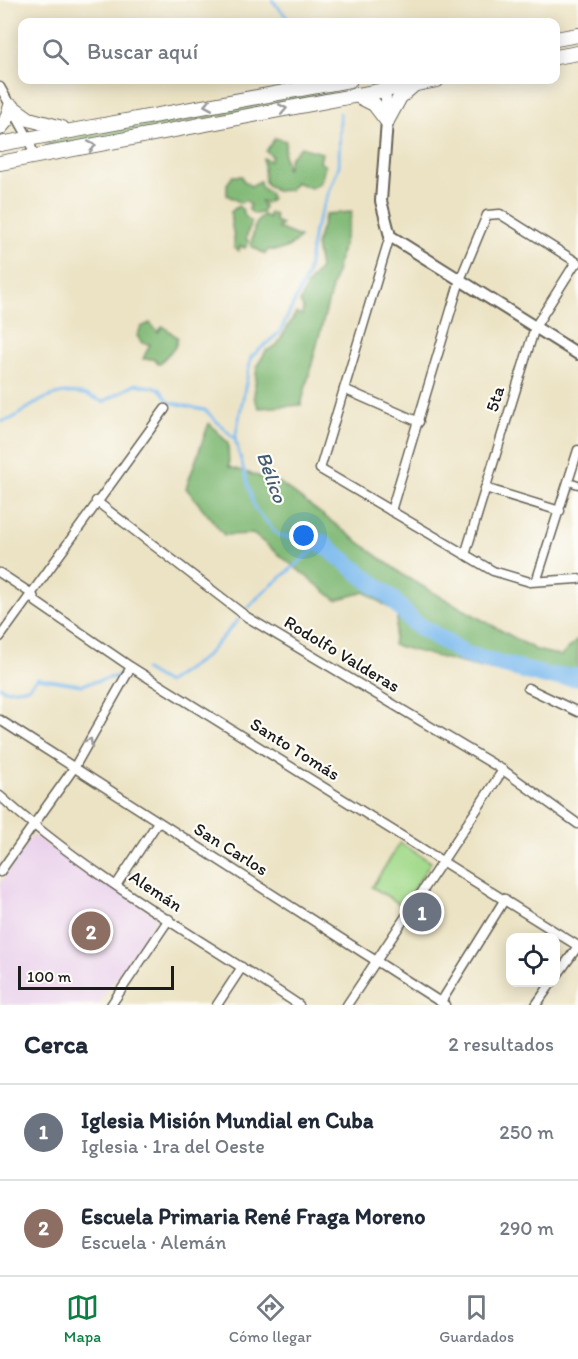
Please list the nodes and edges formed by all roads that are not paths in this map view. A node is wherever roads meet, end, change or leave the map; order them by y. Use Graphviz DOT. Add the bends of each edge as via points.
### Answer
graph roads {
  1 [pos="578,35"];
  2 [pos="560,38"];
  3 [pos="578,53"];
  4 [pos="560,56"];
  5 [pos="327,84"];
  6 [pos="385,84"];
  7 [pos="415,84"];
  8 [pos="0,87"];
  9 [pos="353,96"];
  10 [pos="11,106"];
  11 [pos="387,121"];
  12 [pos="0,128"];
  13 [pos="73,130"];
  14 [pos="29,138"];
  15 [pos="0,144"];
  16 [pos="34,156"];
  17 [pos="0,163"];
  18 [pos="390,236"];
  19 [pos="577,263"];
  20 [pos="460,280"];
  21 [pos="535,327"];
  22 [pos="578,354"];
  23 [pos="344,389"];
  24 [pos="165,409"];
  25 [pos="419,422"];
  26 [pos="578,450"];
  27 [pos="574,484"];
  28 [pos="486,488"];
  29 [pos="96,501"];
  30 [pos="391,511"];
  31 [pos="560,511"];
  32 [pos="465,555"];
  33 [pos="0,573"];
  34 [pos="537,579"];
  35 [pos="578,579"];
  36 [pos="32,594"];
  37 [pos="0,636"];
  38 [pos="131,667"];
  39 [pos="528,688"];
  40 [pos="578,712"];
  41 [pos="0,720"];
  42 [pos="74,768"];
  43 [pos="503,770"];
  44 [pos="0,796"];
  45 [pos="158,822"];
  46 [pos="578,824"];
  47 [pos="32,825"];
  48 [pos="443,860"];
  49 [pos="0,872"];
  50 [pos="117,884"];
  51 [pos="505,899"];
  52 [pos="169,919"];
  53 [pos="578,946"];
  54 [pos="377,960"];
  55 [pos="242,967"];
  56 [pos="560,970"];
  57 [pos="549,987"];
  58 [pos="443,1004"];
  59 [pos="111,1005"];
  60 [pos="217,1005"];
  61 [pos="299,1005"];
  62 [pos="347,1005"];
  63 [pos="536,1005"];
  1 -- 2 [label="highway"];
  3 -- 4 [label="highway"];
  5 -- 13 [label="highway, one-way"];
  6 -- 7 [label="highway"];
  6 -- 9 [label="highway"];
  6 -- 11 [label="street"];
  7 -- 11 [label="highway" via="400,97"];
  8 -- 10 [label="street"];
  9 -- 11 [label="highway" via="374,104"];
  16 -- 9 [label="highway, one-way"];
  10 -- 12 [label="highway"];
  10 -- 13 [label="highway" via="29,119"];
  10 -- 14 [label="street"];
  11 -- 18 [label="street" via="381,201"];
  13 -- 14 [label="highway"];
  14 -- 15 [label="highway"];
  14 -- 16 [label="street"];
  16 -- 17 [label="highway"];
  18 -- 20 [label="street"];
  18 -- 23 [label="street"];
  19 -- 20 [label="street" via="500,214 487,215"];
  19 -- 21 [label="street, 5ta"];
  20 -- 21 [label="street"];
  20 -- 25 [label="street"];
  21 -- 22 [label="street"];
  21 -- 28 [label="street, 5ta"];
  23 -- 25 [label="street"];
  23 -- 30 [label="street" via="320,469"];
  24 -- 29 [label="street"];
  25 -- 30 [label="street"];
  26 -- 27 [label="street"];
  27 -- 31 [label="street"];
  28 -- 31 [label="street"];
  28 -- 32 [label="street, 5ta"];
  29 -- 36 [label="street"];
  29 -- 43 [label="street, Rodolfo Valderas" via="247,617"];
  30 -- 32 [label="street"];
  31 -- 34 [label="street"];
  32 -- 34 [label="street" via="493,571 530,582"];
  33 -- 36 [label="street, Santo Tomás"];
  34 -- 35 [label="street"];
  36 -- 37 [label="street"];
  36 -- 38 [label="street, Santo Tomás" via="36,602"];
  42 -- 38 [label="street, one-way"];
  38 -- 48 [label="street, Santo Tomás"];
  39 -- 40 [label="street"];
  41 -- 42 [label="street, San Carlos"];
  42 -- 45 [label="street, San Carlos"];
  42 -- 47 [label="street"];
  43 -- 46 [label="street, Rodolfo Valderas"];
  43 -- 48 [label="street"];
  44 -- 47 [label="street, Alemán"];
  45 -- 50 [label="street"];
  45 -- 54 [label="street, San Carlos"];
  47 -- 49 [label="street"];
  47 -- 50 [label="street, Alemán"];
  48 -- 51 [label="street, Santo Tomás"];
  48 -- 54 [label="street"];
  50 -- 52 [label="street, Alemán"];
  51 -- 53 [label="street, Santo Tomás"];
  51 -- 58 [label="street"];
  52 -- 55 [label="street, Alemán"];
  52 -- 59 [label="street"];
  53 -- 56 [label="street"];
  54 -- 58 [label="street, San Carlos"];
  54 -- 62 [label="street"];
  55 -- 60 [label="street"];
  55 -- 61 [label="street, Alemán"];
  57 -- 63 [label="street"];
}
